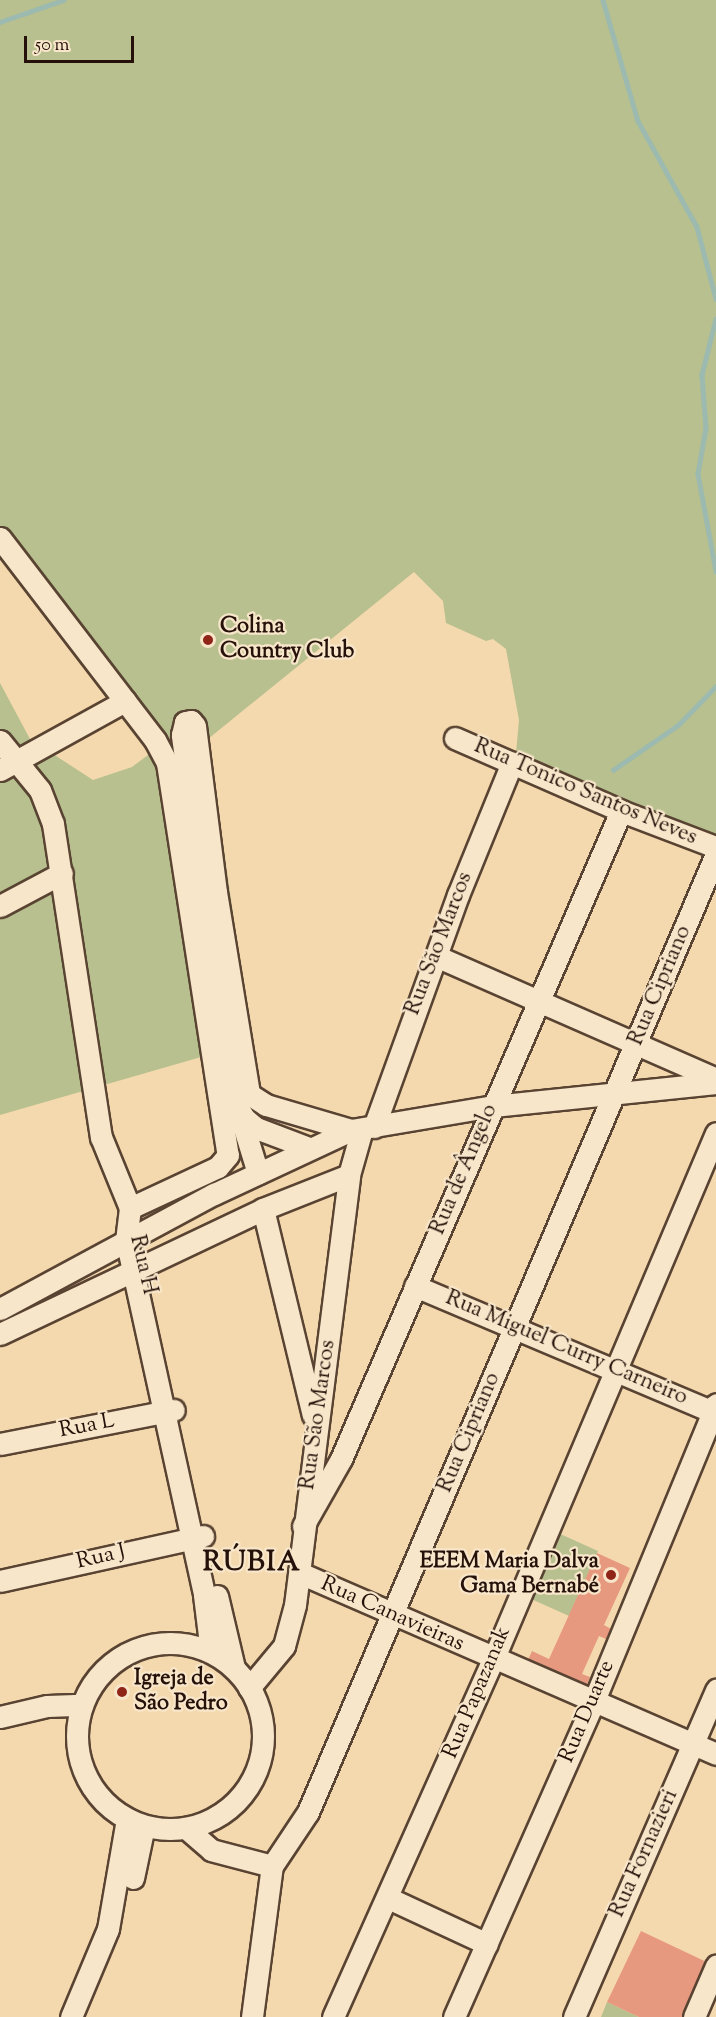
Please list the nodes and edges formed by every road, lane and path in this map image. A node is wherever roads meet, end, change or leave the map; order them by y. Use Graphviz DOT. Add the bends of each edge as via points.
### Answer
graph roads {
  1 [pos="0,538"];
  2 [pos="125,701"];
  3 [pos="454,738"];
  4 [pos="0,741"];
  5 [pos="512,764"];
  6 [pos="8,765"];
  7 [pos="621,811"];
  8 [pos="716,847"];
  9 [pos="716,854"];
  10 [pos="62,873"];
  11 [pos="0,906"];
  12 [pos="436,956"];
  13 [pos="538,1000"];
  14 [pos="636,1045"];
  15 [pos="716,1081"];
  16 [pos="617,1091"];
  17 [pos="493,1106"];
  18 [pos="239,1112"];
  19 [pos="300,1115"];
  20 [pos="362,1129"];
  21 [pos="716,1133"];
  22 [pos="286,1140"];
  23 [pos="309,1148"];
  24 [pos="257,1169"];
  25 [pos="349,1175"];
  26 [pos="262,1209"];
  27 [pos="131,1225"];
  28 [pos="139,1268"];
  29 [pos="415,1286"];
  30 [pos="0,1309"];
  31 [pos="517,1327"];
  32 [pos="0,1334"];
  33 [pos="613,1371"];
  34 [pos="715,1409"];
  35 [pos="169,1411"];
  36 [pos="316,1428"];
  37 [pos="0,1444"];
  38 [pos="303,1526"];
  39 [pos="197,1537"];
  40 [pos="300,1574"];
  41 [pos="0,1581"];
  42 [pos="391,1616"];
  43 [pos="211,1652"];
  44 [pos="493,1660"];
  45 [pos="234,1668"];
  46 [pos="249,1688"];
  47 [pos="716,1690"];
  48 [pos="593,1703"];
  49 [pos="82,1705"];
  50 [pos="0,1717"];
  51 [pos="693,1745"];
  52 [pos="716,1754"];
  53 [pos="136,1823"];
  54 [pos="186,1828"];
  55 [pos="272,1866"];
  56 [pos="388,1898"];
  57 [pos="487,1944"];
  58 [pos="716,1966"];
  59 [pos="340,2015"];
  60 [pos="71,2017"];
  61 [pos="84,2017"];
  62 [pos="252,2017"];
  63 [pos="454,2017"];
  64 [pos="574,2017"];
  65 [pos="694,2017"];
  1 -- 2 [label="street"];
  2 -- 6 [label="street"];
  2 -- 27 [label="street" via="162,750 166,763 228,1155 218,1167"];
  3 -- 5 [label="street, Rua Tonico Santos Neves"];
  4 -- 6 [label="street, Rua H"];
  5 -- 7 [label="street, Rua Tonico Santos Neves"];
  5 -- 12 [label="street, Rua São Marcos"];
  6 -- 10 [label="street, Rua H" via="43,799 53,824"];
  7 -- 8 [label="street, Rua Tonico Santos Neves"];
  7 -- 13 [label="street, Rua de Ângelo"];
  9 -- 14 [label="street, Rua Cipriano"];
  10 -- 11 [label="street"];
  10 -- 27 [label="street, Rua H" via="101,1137"];
  12 -- 13 [label="street"];
  12 -- 20 [label="street, Rua São Marcos"];
  13 -- 14 [label="street"];
  13 -- 17 [label="street, Rua de Ângelo"];
  14 -- 15 [label="street"];
  14 -- 16 [label="street, Rua Cipriano"];
  15 -- 16 [label="street"];
  16 -- 17 [label="street"];
  16 -- 31 [label="street, Rua Cipriano"];
  17 -- 20 [label="street"];
  17 -- 29 [label="street, Rua de Ângelo"];
  18 -- 19 [label="street" via="231,1090 182,735 182,724 188,721 195,726 246,1088 255,1100"];
  18 -- 22 [label="street" via="256,1128"];
  18 -- 24 [label="street"];
  19 -- 20 [label="street"];
  19 -- 22 [label="street"];
  20 -- 23 [label="street"];
  20 -- 25 [label="street, Rua São Marcos"];
  21 -- 33 [label="street, Rua Papazanak"];
  22 -- 23 [label="street"];
  22 -- 24 [label="street"];
  23 -- 24 [label="street"];
  24 -- 27 [label="street"];
  25 -- 26 [label="street"];
  25 -- 36 [label="street, Rua São Marcos"];
  26 -- 28 [label="street"];
  26 -- 36 [label="street"];
  27 -- 28 [label="street, Rua H"];
  27 -- 30 [label="street"];
  28 -- 32 [label="street"];
  28 -- 35 [label="street, Rua H"];
  29 -- 31 [label="street, Rua Miguel Curry Carneiro"];
  29 -- 38 [label="street, Rua de Ângelo" via="340,1459"];
  31 -- 33 [label="street, Rua Miguel Curry Carneiro"];
  31 -- 42 [label="street, Rua Cipriano"];
  33 -- 34 [label="street, Rua Miguel Curry Carneiro"];
  33 -- 44 [label="street, Rua Papazanak"];
  34 -- 48 [label="street, Rua Duarte"];
  35 -- 37 [label="street, Rua L"];
  35 -- 39 [label="street, Rua H"];
  36 -- 38 [label="street, Rua São Marcos"];
  38 -- 40 [label="street, Rua São Marcos"];
  39 -- 41 [label="street, Rua J"];
  39 -- 43 [label="street, Rua H"];
  39 -- 45 [label="street, Rua H"];
  40 -- 42 [label="street, Rua Canavieiras"];
  40 -- 46 [label="street, Rua São Marcos" via="284,1646"];
  42 -- 44 [label="street, Rua Canavieiras"];
  42 -- 55 [label="street, Rua Cipriano" via="308,1812"];
  43 -- 45 [label="street"];
  43 -- 49 [label="street" via="186,1644 159,1642 133,1649 110,1663 92,1683"];
  44 -- 48 [label="street, Rua Canavieiras"];
  44 -- 56 [label="street, Rua Papazanak"];
  45 -- 46 [label="street"];
  46 -- 54 [label="street" via="259,1708 263,1734 260,1759 251,1783 235,1803 214,1819"];
  47 -- 51 [label="street, Rua Fornazieri"];
  48 -- 51 [label="street, Rua Canavieiras"];
  48 -- 57 [label="street, Rua Duarte"];
  49 -- 50 [label="street" via="46,1706"];
  49 -- 53 [label="street" via="76,1734 80,1760 90,1783 106,1804"];
  51 -- 52 [label="street, Rua Canavieiras"];
  51 -- 64 [label="street, Rua Fornazieri"];
  53 -- 54 [label="street"];
  53 -- 60 [label="street" via="108,1929"];
  53 -- 61 [label="street" via="119,1936"];
  54 -- 55 [label="street" via="211,1850"];
  55 -- 62 [label="street, Rua Cipriano"];
  56 -- 57 [label="street"];
  56 -- 59 [label="street, Rua Papazanak"];
  57 -- 63 [label="street, Rua Duarte"];
  58 -- 65 [label="street"];
}
